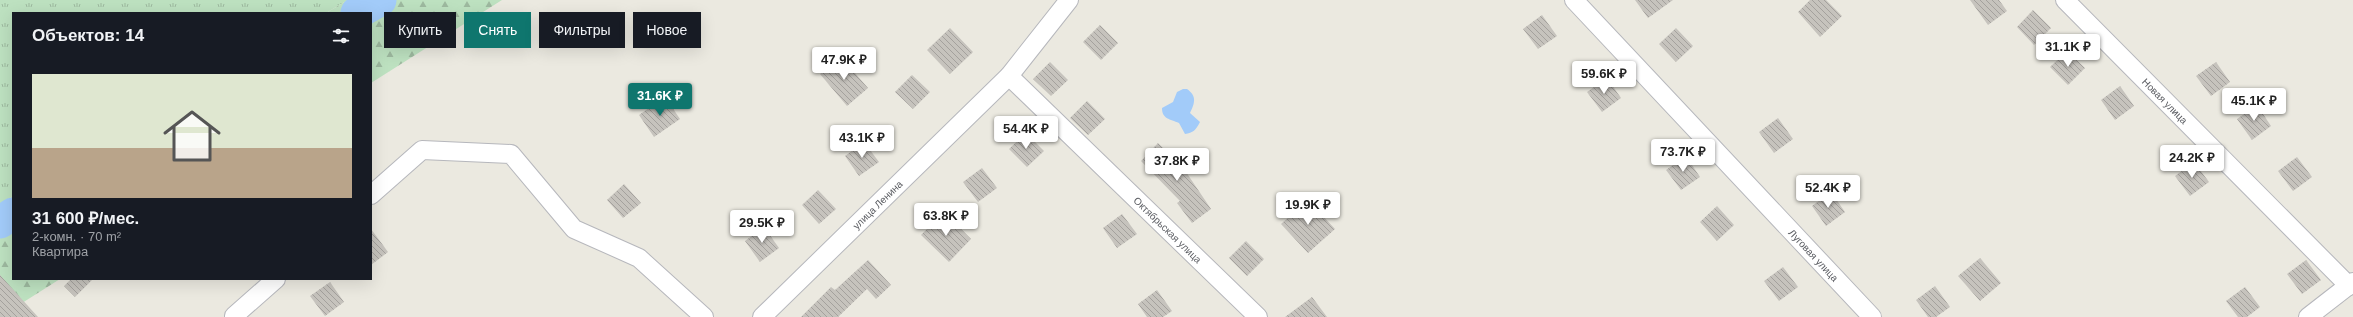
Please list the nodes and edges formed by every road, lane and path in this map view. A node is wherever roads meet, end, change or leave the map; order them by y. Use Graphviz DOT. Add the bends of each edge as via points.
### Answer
graph roads {
  1 [pos="1069,0"];
  2 [pos="1574,0"];
  3 [pos="2065,0"];
  4 [pos="1009,76"];
  5 [pos="372,194"];
  6 [pos="275,280"];
  7 [pos="2351,284"];
  8 [pos="234,316"];
  9 [pos="704,317"];
  10 [pos="762,317"];
  11 [pos="1258,317"];
  12 [pos="1872,317"];
  13 [pos="2308,317"];
  1 -- 4 [label="street, улица Ленина"];
  2 -- 12 [label="street, Луговая улица"];
  3 -- 7 [label="street, Новая улица"];
  4 -- 10 [label="street, улица Ленина"];
  4 -- 11 [label="street, Октябрьская улица"];
  5 -- 9 [label="street" via="422,150 511,154 574,230 639,258"];
  6 -- 8 [label="street"];
  7 -- 13 [label="street"];
}
